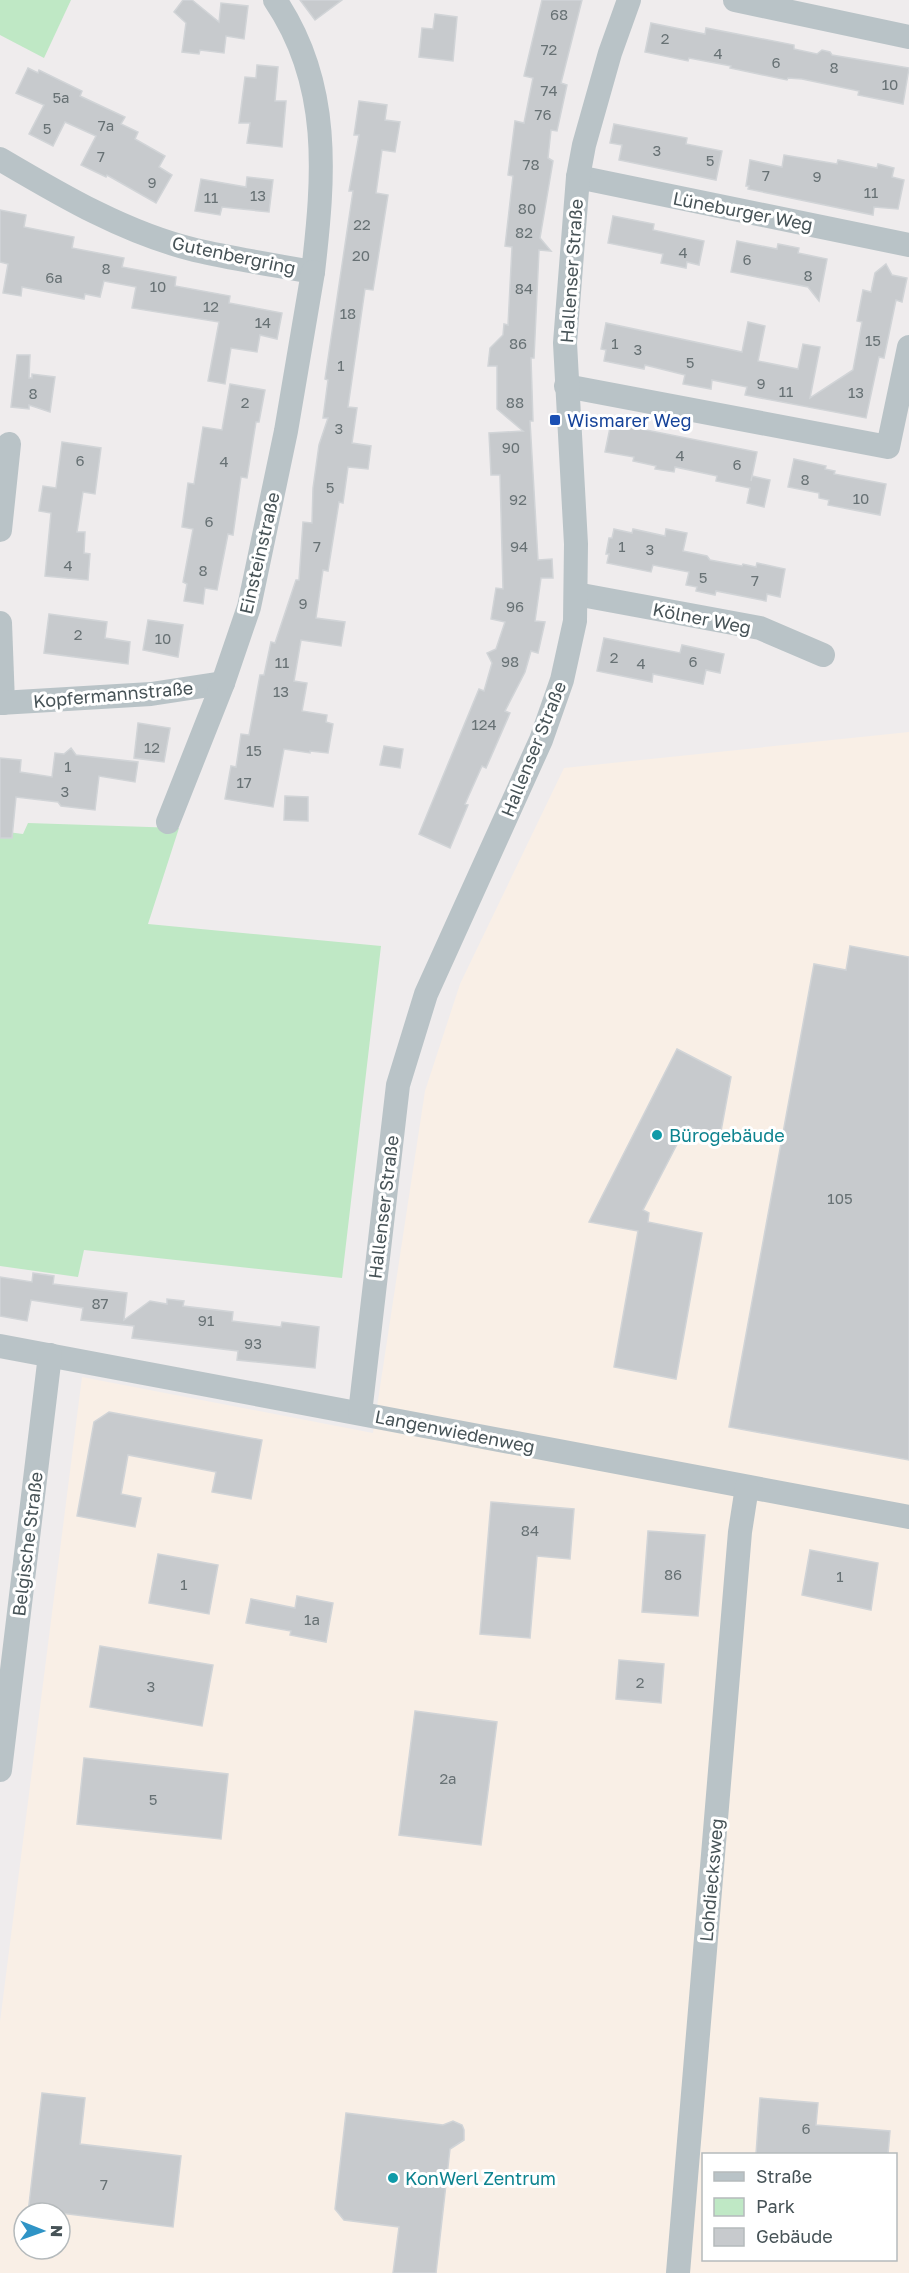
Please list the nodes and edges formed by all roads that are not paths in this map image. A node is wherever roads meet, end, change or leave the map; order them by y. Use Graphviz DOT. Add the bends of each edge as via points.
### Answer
graph roads {
  1 [pos="275,0"];
  2 [pos="630,0"];
  3 [pos="735,0"];
  4 [pos="909,38"];
  5 [pos="0,159"];
  6 [pos="578,177"];
  7 [pos="909,245"];
  8 [pos="313,272"];
  9 [pos="909,347"];
  10 [pos="566,386"];
  11 [pos="9,444"];
  12 [pos="0,530"];
  13 [pos="576,594"];
  14 [pos="0,623"];
  15 [pos="824,655"];
  16 [pos="224,683"];
  17 [pos="2,703"];
  18 [pos="168,822"];
  19 [pos="0,1346"];
  20 [pos="50,1355"];
  21 [pos="360,1413"];
  22 [pos="747,1487"];
  23 [pos="909,1517"];
  24 [pos="0,1770"];
  25 [pos="678,2273"];
  1 -- 8 [label="street, Gutenbergring" via="301,47 321,132"];
  2 -- 6 [label="street, Hallenser Straße" via="610,53"];
  3 -- 4 [label="street"];
  5 -- 8 [label="street, Gutenbergring" via="76,203 150,235 194,249"];
  6 -- 7 [label="street, Lüneburger Weg"];
  6 -- 10 [label="street, Hallenser Straße" via="565,343"];
  8 -- 16 [label="street, Einsteinstraße" via="286,431 251,595"];
  9 -- 10 [label="street" via="888,447"];
  10 -- 13 [label="street, Hallenser Straße"];
  11 -- 12 [label="street"];
  13 -- 15 [label="street, Kölner Weg" via="760,628"];
  13 -- 21 [label="street, Hallenser Straße" via="575,621 562,680 541,740 426,994 398,1085"];
  14 -- 17 [label="street, Kopfermannstraße"];
  16 -- 17 [label="street, Kopfermannstraße" via="151,693"];
  16 -- 18 [label="street, Einsteinstraße"];
  19 -- 20 [label="street, Langenwiedenweg"];
  20 -- 21 [label="street, Langenwiedenweg"];
  20 -- 24 [label="street, Belgische Straße"];
  21 -- 22 [label="street, Langenwiedenweg"];
  22 -- 23 [label="street, Langenwiedenweg"];
  22 -- 25 [label="street, Lohdiecksweg"];
}
